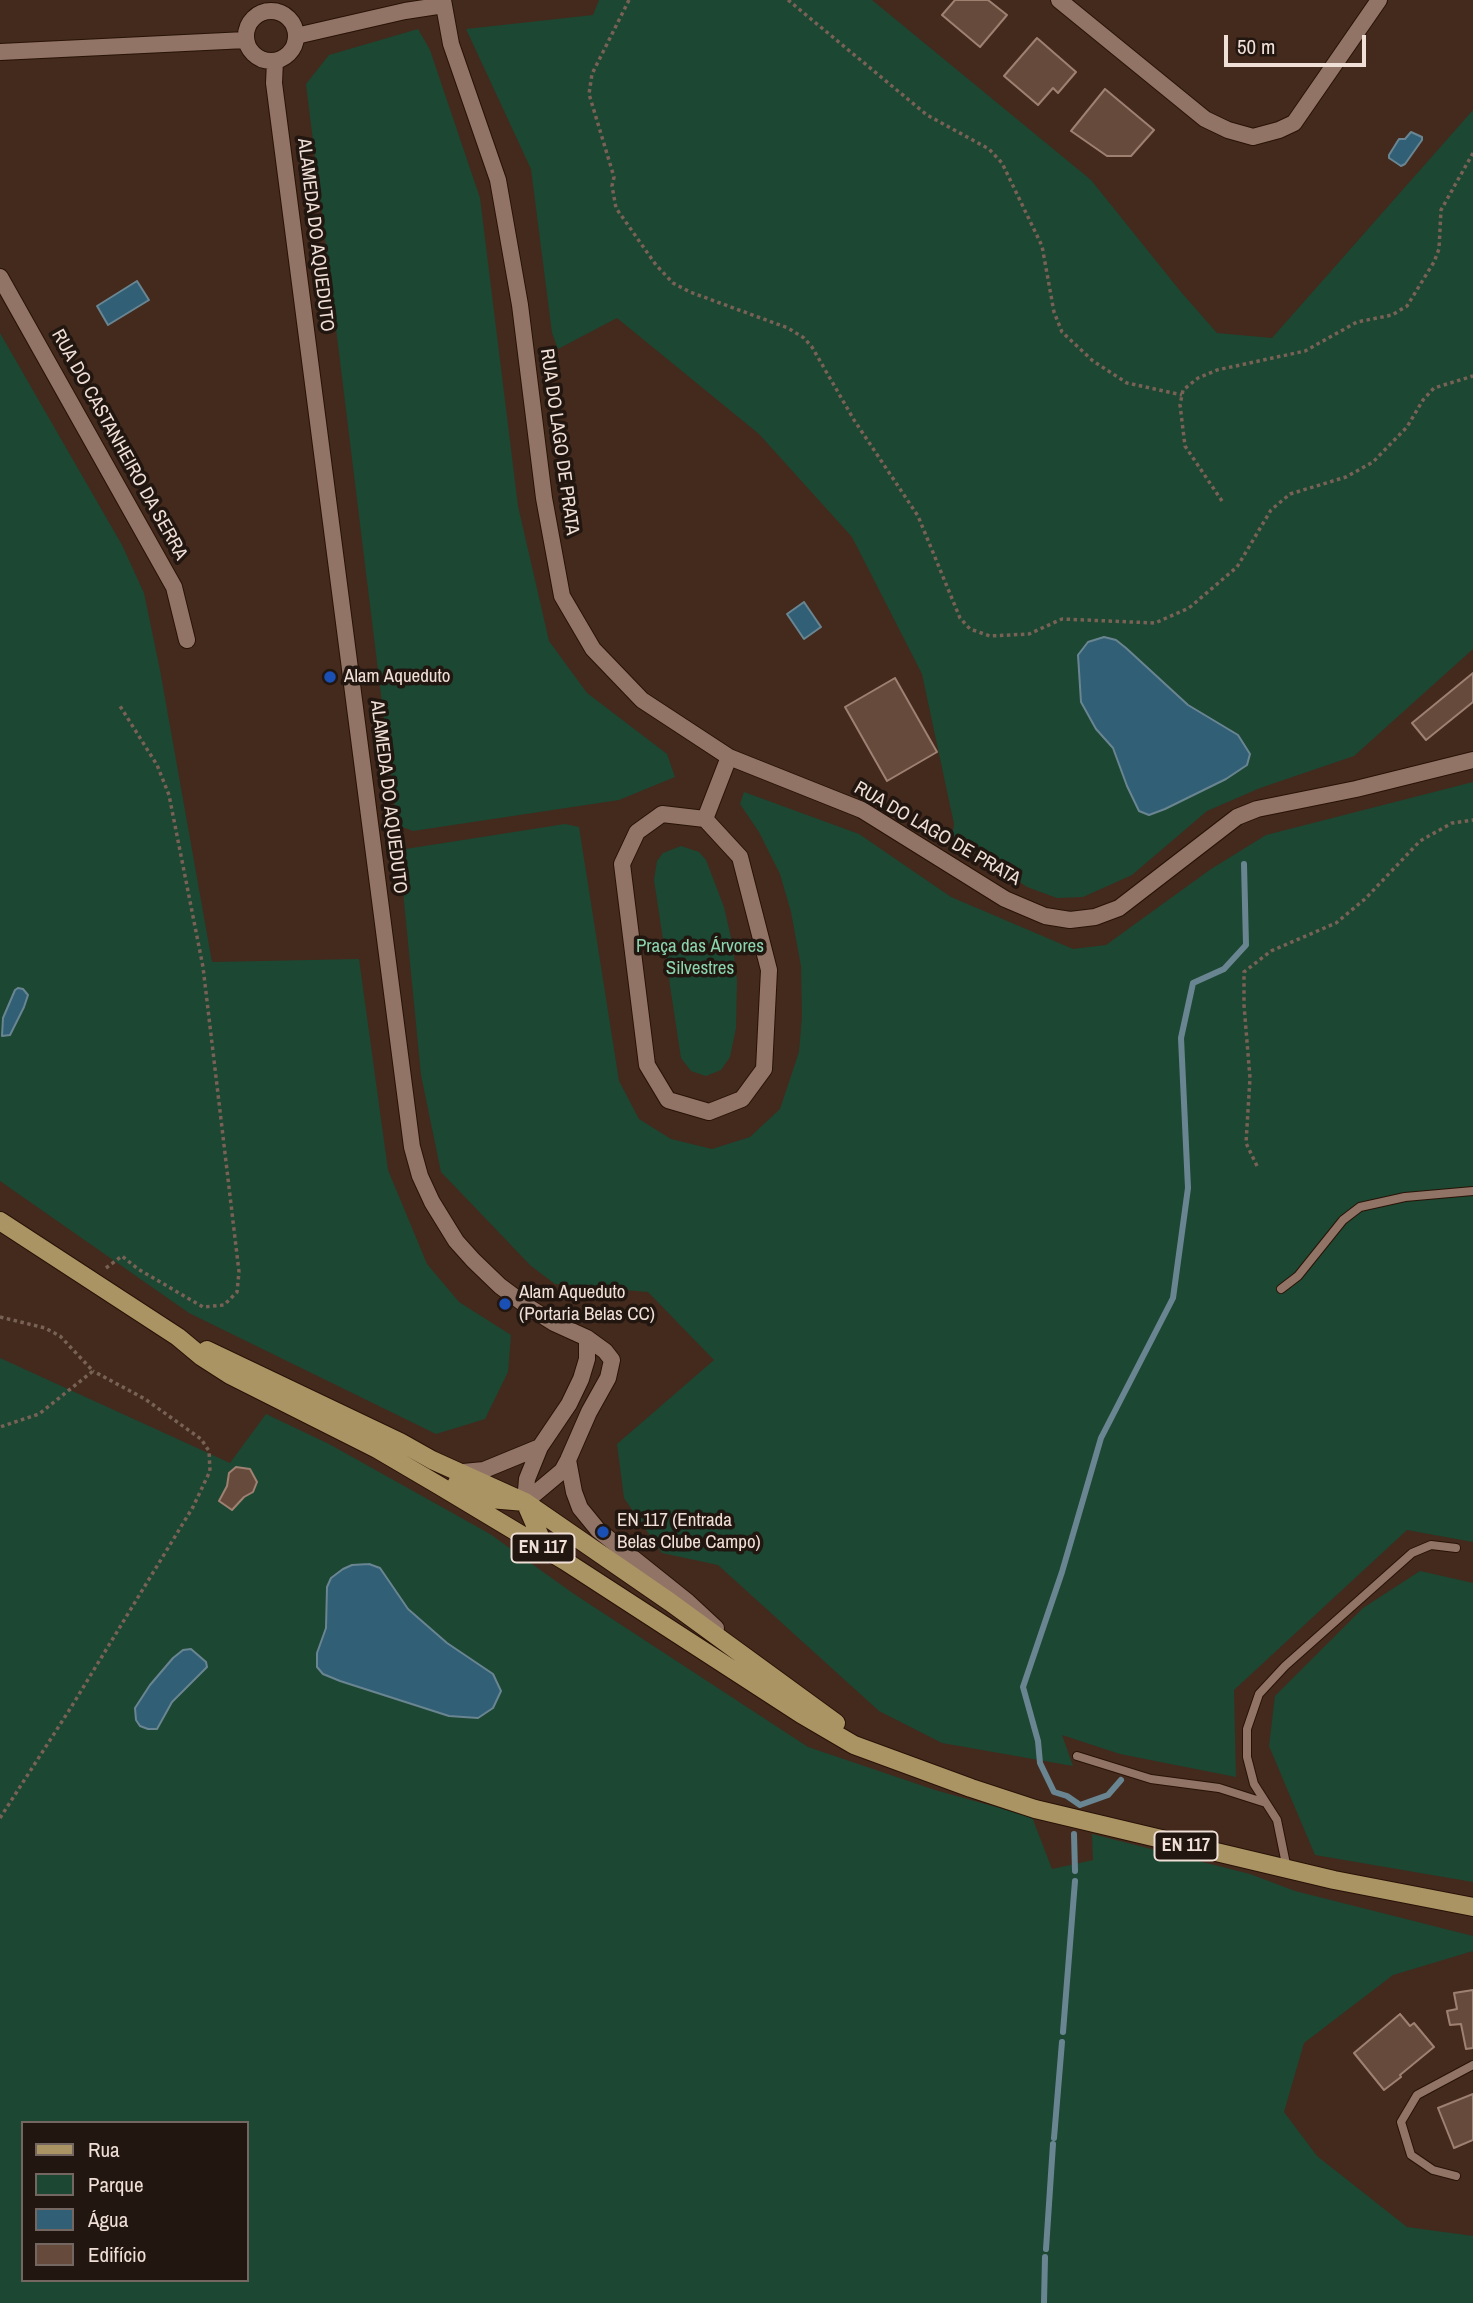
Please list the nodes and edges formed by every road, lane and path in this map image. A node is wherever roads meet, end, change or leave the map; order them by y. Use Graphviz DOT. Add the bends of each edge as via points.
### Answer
graph roads {
  1 [pos="629,0"];
  2 [pos="788,0"];
  3 [pos="1059,0"];
  4 [pos="1379,0"];
  5 [pos="444,3"];
  6 [pos="265,6"];
  7 [pos="296,36"];
  8 [pos="246,40"];
  9 [pos="0,52"];
  10 [pos="275,61"];
  11 [pos="1473,153"];
  12 [pos="0,276"];
  13 [pos="1473,376"];
  14 [pos="1182,395"];
  15 [pos="1222,501"];
  16 [pos="187,640"];
  17 [pos="120,706"];
  18 [pos="729,757"];
  19 [pos="1473,760"];
  20 [pos="705,819"];
  21 [pos="1473,820"];
  22 [pos="1257,1166"];
  23 [pos="1473,1191"];
  24 [pos="0,1221"];
  25 [pos="91,1280"];
  26 [pos="1281,1289"];
  27 [pos="0,1317"];
  28 [pos="178,1337"];
  29 [pos="587,1338"];
  30 [pos="93,1371"];
  31 [pos="0,1427"];
  32 [pos="540,1447"];
  33 [pos="377,1449"];
  34 [pos="568,1460"];
  35 [pos="463,1472"];
  36 [pos="525,1502"];
  37 [pos="1456,1548"];
  38 [pos="546,1550"];
  39 [pos="728,1644"];
  40 [pos="1077,1756"];
  41 [pos="904,1765"];
  42 [pos="1266,1803"];
  43 [pos="0,1818"];
  44 [pos="1287,1869"];
  45 [pos="1473,1907"];
  46 [pos="1473,2065"];
  47 [pos="1456,2176"];
  1 -- 13 [label="path" via="592,74 589,94 614,177 616,208 656,265 674,282 788,328 812,347 918,516 960,618 970,629 990,636 1029,634 1062,619 1155,623 1189,608 1237,566 1271,510 1290,494 1346,477 1373,462 1407,427 1434,388"];
  2 -- 14 [label="path" via="927,115 989,149 1002,163 1042,246 1062,332 1093,362 1127,383"];
  3 -- 4 [label="street" via="1205,119 1253,137 1294,123"];
  5 -- 7 [label="street"];
  5 -- 18 [label="street, RUA DO LAGO DE PRATA" via="451,44 498,180 562,596 593,649 642,700"];
  6 -- 7 [label="street" via="283,15"];
  6 -- 8 [label="street" via="251,20"];
  7 -- 10 [label="street" via="289,52"];
  8 -- 9 [label="street"];
  8 -- 10 [label="street" via="254,55"];
  10 -- 29 [label="street, ALAMEDA DO AQUEDUTO" via="274,83 412,1147 432,1202 473,1260 527,1306"];
  11 -- 14 [label="path" via="1441,210 1434,262 1407,306 1392,315 1357,322 1305,351 1217,370 1198,378"];
  12 -- 16 [label="street, RUA DO CASTANHEIRO DA SERRA" via="174,587"];
  14 -- 15 [label="path" via="1185,446"];
  17 -- 25 [label="path" via="157,765 169,795 203,967 239,1272 237,1292 224,1305 203,1307 121,1256"];
  18 -- 19 [label="street, RUA DO LAGO DE PRATA" via="862,810 1005,900 1045,916 1070,920 1095,918 1119,908 1237,817 1257,809"];
  18 -- 20 [label="street"];
  20 -- 20 [label="street" via="740,857 769,970 764,1069 742,1099 709,1112 668,1100 647,1065 622,864 637,832 662,814"];
  21 -- 22 [label="path" via="1452,823 1420,841 1336,923 1271,951 1244,972 1250,1078 1247,1143"];
  23 -- 26 [label="lane" via="1405,1197 1360,1207 1343,1220 1310,1265"];
  24 -- 25 [label="main road, EN 117"];
  25 -- 28 [label="main road, EN 117"];
  27 -- 30 [label="path" via="60,1336"];
  28 -- 33 [label="main road, EN 117" via="230,1375"];
  28 -- 35 [label="main road, EN 117"];
  29 -- 32 [label="street" via="581,1379"];
  29 -- 34 [label="street, ALAMEDA DO AQUEDUTO" via="612,1360 608,1378"];
  30 -- 31 [label="path" via="39,1414"];
  30 -- 43 [label="path" via="145,1399 201,1439 209,1451 210,1471 193,1507"];
  32 -- 35 [label="street" via="484,1470"];
  32 -- 36 [label="street" via="527,1479"];
  33 -- 36 [label="main road" via="490,1499"];
  33 -- 38 [label="main road, EN 117"];
  34 -- 36 [label="street, ALAMEDA DO AQUEDUTO" via="562,1471"];
  34 -- 39 [label="street" via="580,1508 598,1530 688,1602"];
  35 -- 36 [label="main road, EN 117"];
  36 -- 38 [label="main road"];
  36 -- 39 [label="main road, EN 117"];
  37 -- 42 [label="lane" via="1431,1545 1412,1553 1285,1665 1259,1694 1247,1729 1247,1758 1254,1784"];
  38 -- 41 [label="main road, EN 117" via="801,1714 854,1745"];
  39 -- 41 [label="main road, EN 117" via="849,1732"];
  40 -- 42 [label="lane" via="1151,1779 1219,1788"];
  41 -- 44 [label="main road, EN 117" via="1035,1809"];
  42 -- 44 [label="lane" via="1277,1820"];
  44 -- 45 [label="main road, EN 117"];
  46 -- 47 [label="lane" via="1417,2095 1401,2122 1411,2155 1433,2170"];
}
